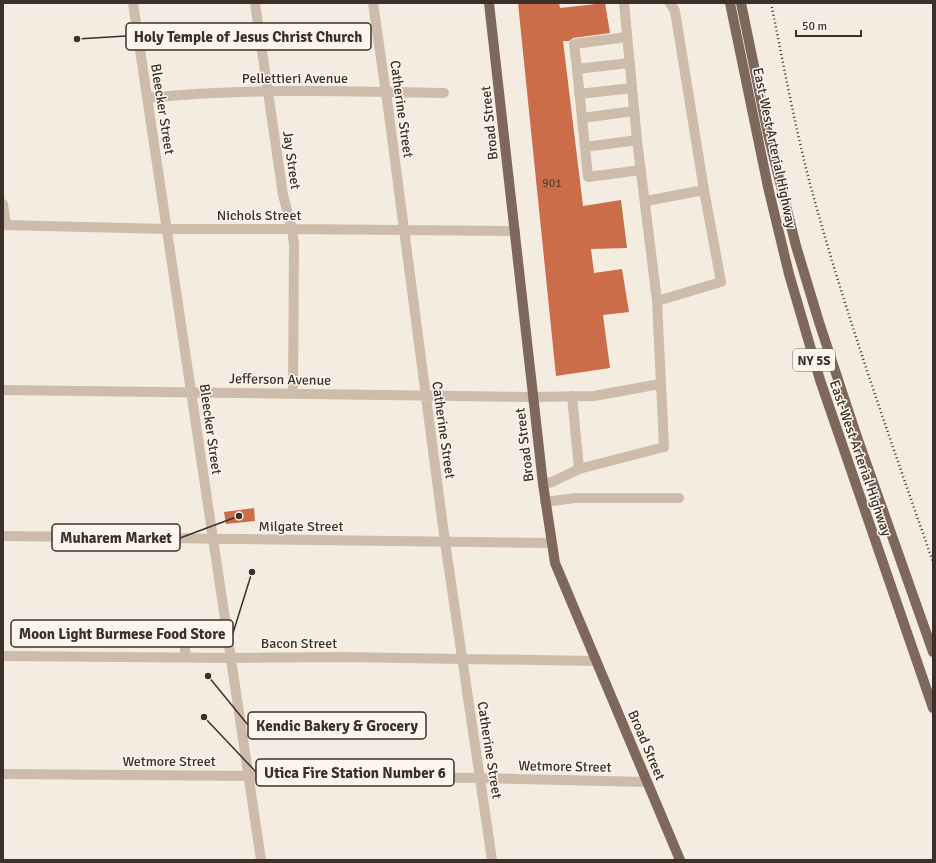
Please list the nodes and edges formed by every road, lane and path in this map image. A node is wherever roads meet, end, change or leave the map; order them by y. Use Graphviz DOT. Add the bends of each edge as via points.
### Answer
graph roads {
  1 [pos="133,3"];
  2 [pos="255,3"];
  3 [pos="373,3"];
  4 [pos="489,3"];
  5 [pos="624,3"];
  6 [pos="670,3"];
  7 [pos="730,3"];
  8 [pos="741,3"];
  9 [pos="627,37"];
  10 [pos="629,63"];
  11 [pos="577,69"];
  12 [pos="632,88"];
  13 [pos="268,91"];
  14 [pos="386,92"];
  15 [pos="444,93"];
  16 [pos="579,94"];
  17 [pos="147,98"];
  18 [pos="634,111"];
  19 [pos="582,118"];
  20 [pos="637,140"];
  21 [pos="585,147"];
  22 [pos="641,170"];
  23 [pos="704,190"];
  24 [pos="646,201"];
  25 [pos="3,204"];
  26 [pos="4,225"];
  27 [pos="167,229"];
  28 [pos="292,229"];
  29 [pos="404,230"];
  30 [pos="515,231"];
  31 [pos="657,301"];
  32 [pos="660,384"];
  33 [pos="3,390"];
  34 [pos="192,392"];
  35 [pos="293,394"];
  36 [pos="425,395"];
  37 [pos="533,396"];
  38 [pos="572,396"];
  39 [pos="579,469"];
  40 [pos="543,484"];
  41 [pos="679,498"];
  42 [pos="545,502"];
  43 [pos="3,536"];
  44 [pos="213,539"];
  45 [pos="445,542"];
  46 [pos="551,543"];
  47 [pos="227,634"];
  48 [pos="933,652"];
  49 [pos="3,656"];
  50 [pos="186,657"];
  51 [pos="231,658"];
  52 [pos="462,659"];
  53 [pos="596,661"];
  54 [pos="933,708"];
  55 [pos="3,774"];
  56 [pos="249,776"];
  57 [pos="481,778"];
  58 [pos="647,782"];
  59 [pos="261,860"];
  60 [pos="492,860"];
  61 [pos="680,860"];
  1 -- 17 [label="street, Bleecker Street"];
  2 -- 13 [label="street, Jay Street"];
  3 -- 14 [label="street, Catherine Street"];
  4 -- 30 [label="main road, Broad Street"];
  5 -- 9 [label="street"];
  6 -- 23 [label="street" via="675,12"];
  7 -- 54 [label="main road, East-West Arterial Highway / NY 5S" via="768,187 789,274 820,380"];
  8 -- 48 [label="main road, East-West Arterial Highway / NY 5S" via="768,134 796,246 856,434"];
  9 -- 10 [label="street"];
  9 -- 11 [label="street" via="574,44"];
  10 -- 11 [label="street"];
  10 -- 12 [label="street"];
  11 -- 16 [label="street"];
  12 -- 16 [label="street"];
  12 -- 18 [label="street"];
  13 -- 14 [label="street, Pellettieri Avenue"];
  13 -- 17 [label="street, Pellettieri Avenue"];
  13 -- 28 [label="street, Jay Street" via="283,195"];
  14 -- 15 [label="street, Pellettieri Avenue"];
  14 -- 29 [label="street, Catherine Street"];
  16 -- 19 [label="street"];
  17 -- 27 [label="street, Bleecker Street"];
  18 -- 19 [label="street"];
  18 -- 20 [label="street"];
  19 -- 21 [label="street"];
  20 -- 21 [label="street"];
  20 -- 22 [label="street"];
  21 -- 22 [label="street" via="588,177"];
  22 -- 24 [label="street"];
  23 -- 24 [label="street"];
  23 -- 31 [label="street" via="721,282"];
  24 -- 31 [label="street"];
  25 -- 26 [label="street"];
  26 -- 27 [label="street, Nichols Street"];
  27 -- 28 [label="street, Nichols Street"];
  27 -- 34 [label="street, Bleecker Street"];
  28 -- 29 [label="street, Nichols Street"];
  28 -- 35 [label="street, Jay Street"];
  29 -- 30 [label="street, Nichols Street"];
  29 -- 36 [label="street, Catherine Street"];
  30 -- 37 [label="main road, Broad Street"];
  31 -- 32 [label="street"];
  32 -- 38 [label="street, Jefferson Avenue" via="594,396"];
  32 -- 39 [label="street" via="664,447"];
  33 -- 34 [label="street, Jefferson Avenue"];
  34 -- 35 [label="street, Jefferson Avenue"];
  34 -- 44 [label="street, Bleecker Street"];
  35 -- 36 [label="street, Jefferson Avenue"];
  36 -- 37 [label="street, Jefferson Avenue"];
  36 -- 45 [label="street, Catherine Street"];
  37 -- 38 [label="street, Jefferson Avenue"];
  37 -- 40 [label="main road, Broad Street"];
  38 -- 39 [label="street"];
  39 -- 40 [label="street"];
  40 -- 42 [label="main road, Broad Street"];
  41 -- 42 [label="street" via="575,498"];
  42 -- 46 [label="main road, Broad Street"];
  43 -- 44 [label="street, Milgate Street"];
  44 -- 45 [label="street, Milgate Street"];
  44 -- 47 [label="street, Bleecker Street"];
  45 -- 46 [label="street, Milgate Street"];
  45 -- 52 [label="street, Catherine Street"];
  46 -- 53 [label="main road, Broad Street" via="555,563"];
  47 -- 50 [label="street" via="193,636 187,640 185,646"];
  47 -- 51 [label="street, Bleecker Street"];
  49 -- 50 [label="street, Bacon Street"];
  50 -- 51 [label="street, Bacon Street"];
  51 -- 52 [label="street, Bacon Street"];
  51 -- 56 [label="street, Bleecker Street"];
  52 -- 53 [label="street, Bacon Street"];
  52 -- 57 [label="street, Catherine Street"];
  53 -- 58 [label="main road, Broad Street"];
  55 -- 56 [label="street, Wetmore Street"];
  56 -- 57 [label="street, Wetmore Street"];
  56 -- 59 [label="street, Bleecker Street"];
  57 -- 58 [label="street, Wetmore Street"];
  57 -- 60 [label="street, Catherine Street"];
  58 -- 61 [label="main road, Broad Street"];
}
